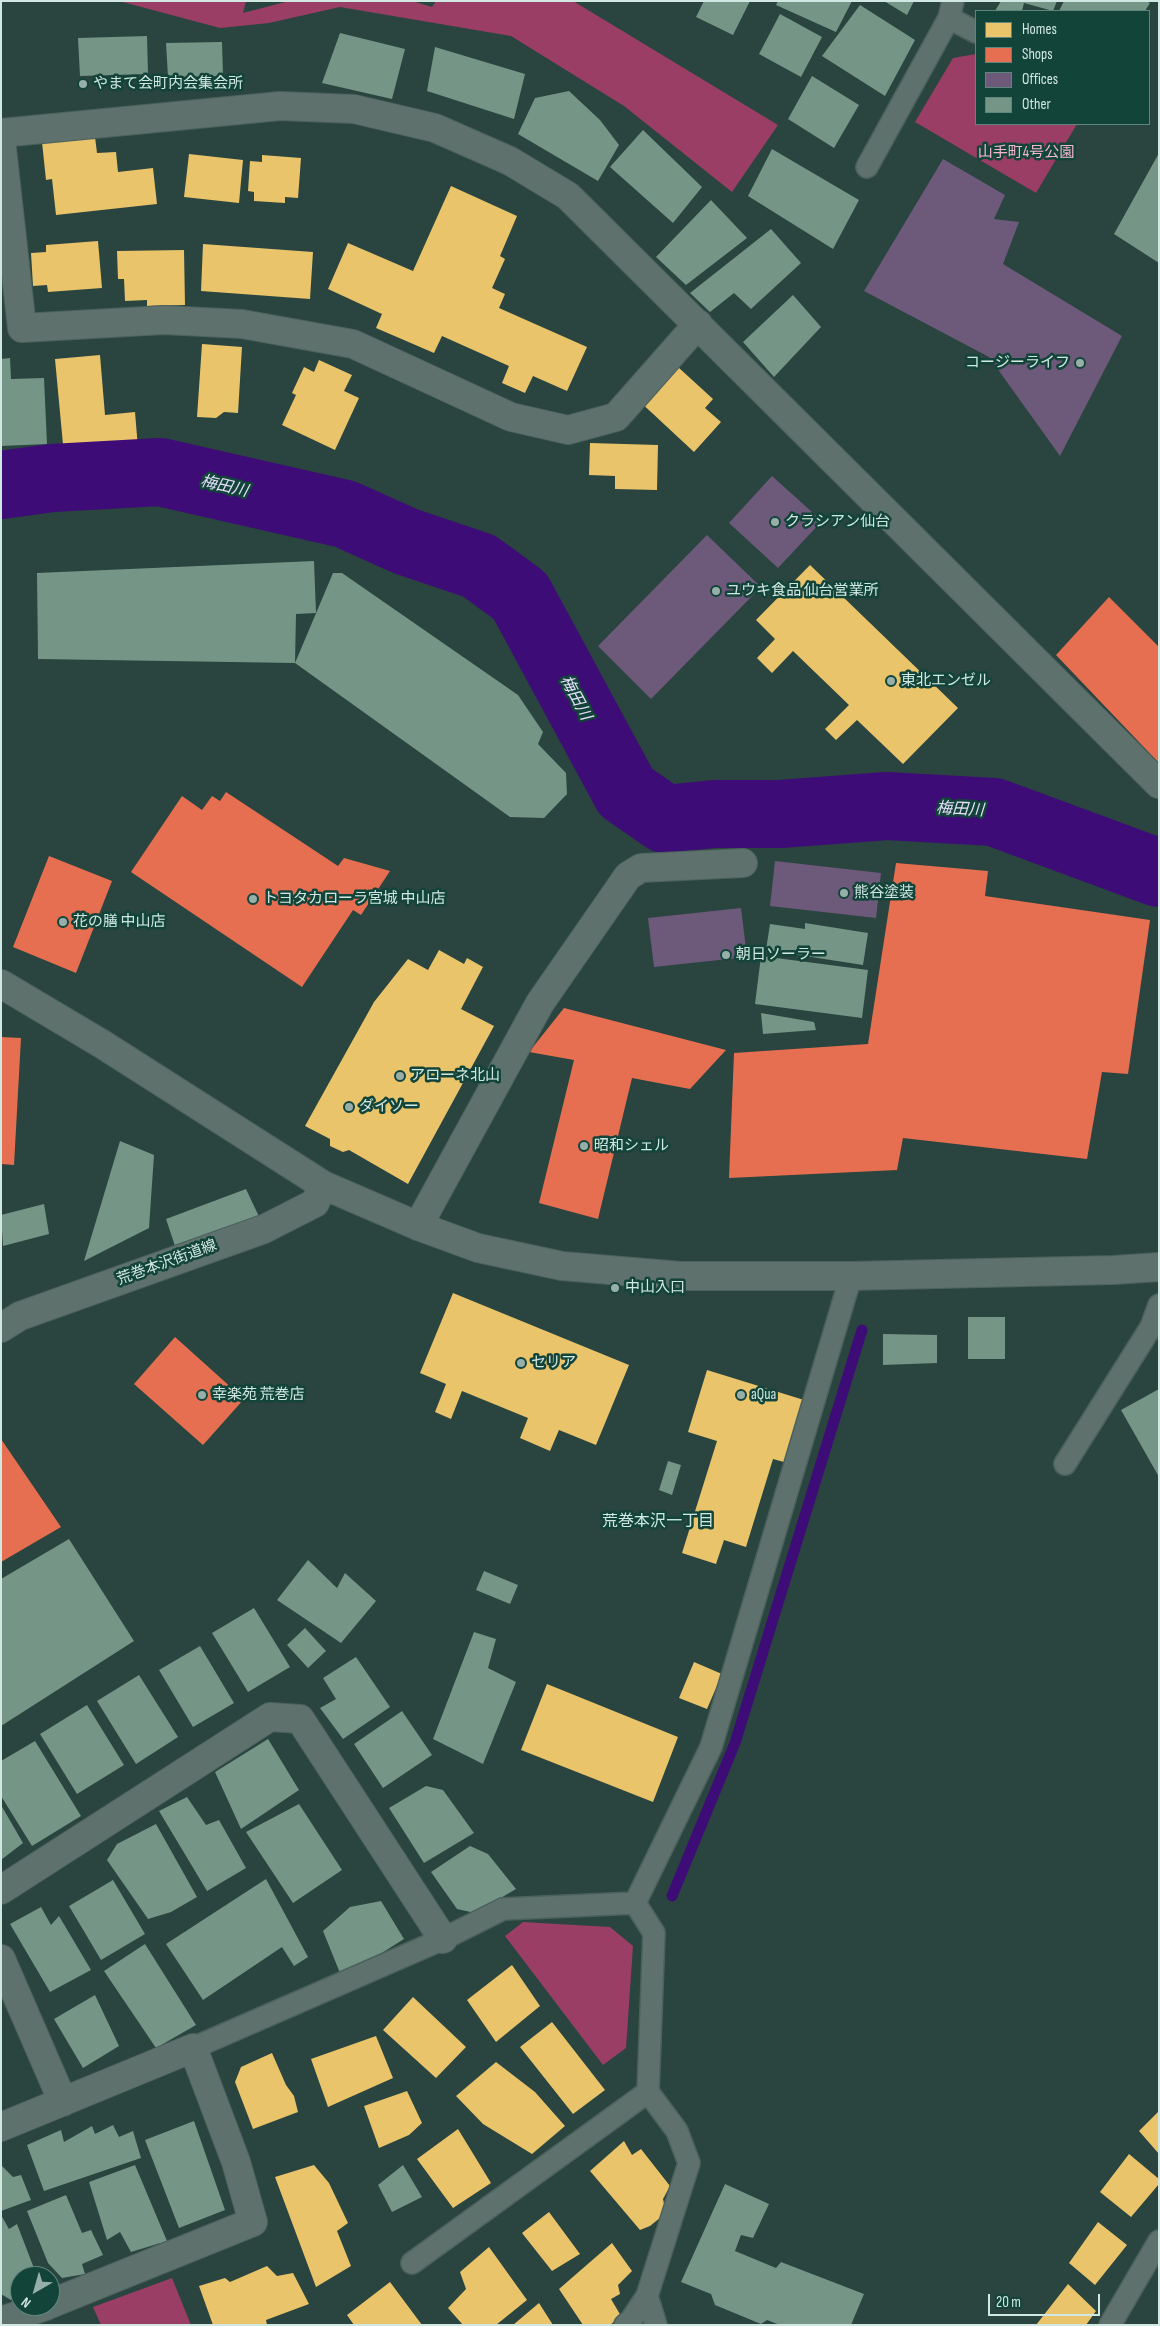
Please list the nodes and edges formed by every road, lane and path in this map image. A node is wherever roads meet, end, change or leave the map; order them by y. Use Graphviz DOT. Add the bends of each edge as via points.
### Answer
graph roads {
  1 [pos="951,10"];
  2 [pos="975,31"];
  3 [pos="1,134"];
  4 [pos="1,140"];
  5 [pos="867,167"];
  6 [pos="698,324"];
  7 [pos="11,329"];
  8 [pos="1159,784"];
  9 [pos="743,863"];
  10 [pos="1,984"];
  11 [pos="323,1185"];
  12 [pos="418,1226"];
  13 [pos="1159,1267"];
  14 [pos="851,1276"];
  15 [pos="1159,1305"];
  16 [pos="1,1328"];
  17 [pos="1065,1464"];
  18 [pos="1,1890"];
  19 [pos="635,1903"];
  20 [pos="443,1939"];
  21 [pos="1,1959"];
  22 [pos="193,2048"];
  23 [pos="648,2092"];
  24 [pos="63,2102"];
  25 [pos="1,2127"];
  26 [pos="1159,2241"];
  27 [pos="412,2263"];
  28 [pos="647,2296"];
  29 [pos="60,2300"];
  30 [pos="16,2316"];
  31 [pos="1,2321"];
  32 [pos="625,2325"];
  33 [pos="656,2325"];
  34 [pos="1110,2325"];
  1 -- 2 [label="lane"];
  1 -- 5 [label="lane"];
  3 -- 6 [label="street" via="280,106 354,109 435,128 510,161 568,196"];
  4 -- 7 [label="street"];
  6 -- 7 [label="street" via="616,417 568,430 511,417 353,344 242,324 164,320"];
  6 -- 8 [label="street"];
  9 -- 12 [label="street" via="641,868 628,876 540,1004"];
  10 -- 11 [label="street" via="102,1044"];
  11 -- 12 [label="street"];
  11 -- 16 [label="street, 荒巻本沢街道線" via="315,1203 264,1229 20,1316"];
  12 -- 14 [label="street" via="478,1248 562,1266 681,1276"];
  13 -- 14 [label="street"];
  14 -- 19 [label="lane" via="711,1747"];
  15 -- 17 [label="lane" via="1151,1326"];
  18 -- 20 [label="street" via="270,1717 300,1719"];
  19 -- 20 [label="lane" via="503,1909"];
  19 -- 23 [label="lane" via="654,1933"];
  20 -- 22 [label="lane"];
  21 -- 24 [label="street"];
  22 -- 24 [label="street"];
  22 -- 29 [label="street" via="236,2162 253,2222"];
  23 -- 27 [label="lane"];
  23 -- 28 [label="lane" via="677,2131 689,2163"];
  24 -- 25 [label="street"];
  26 -- 34 [label="lane"];
  28 -- 32 [label="lane" via="632,2320"];
  28 -- 33 [label="lane"];
  30 -- 31 [label="street"];
}
